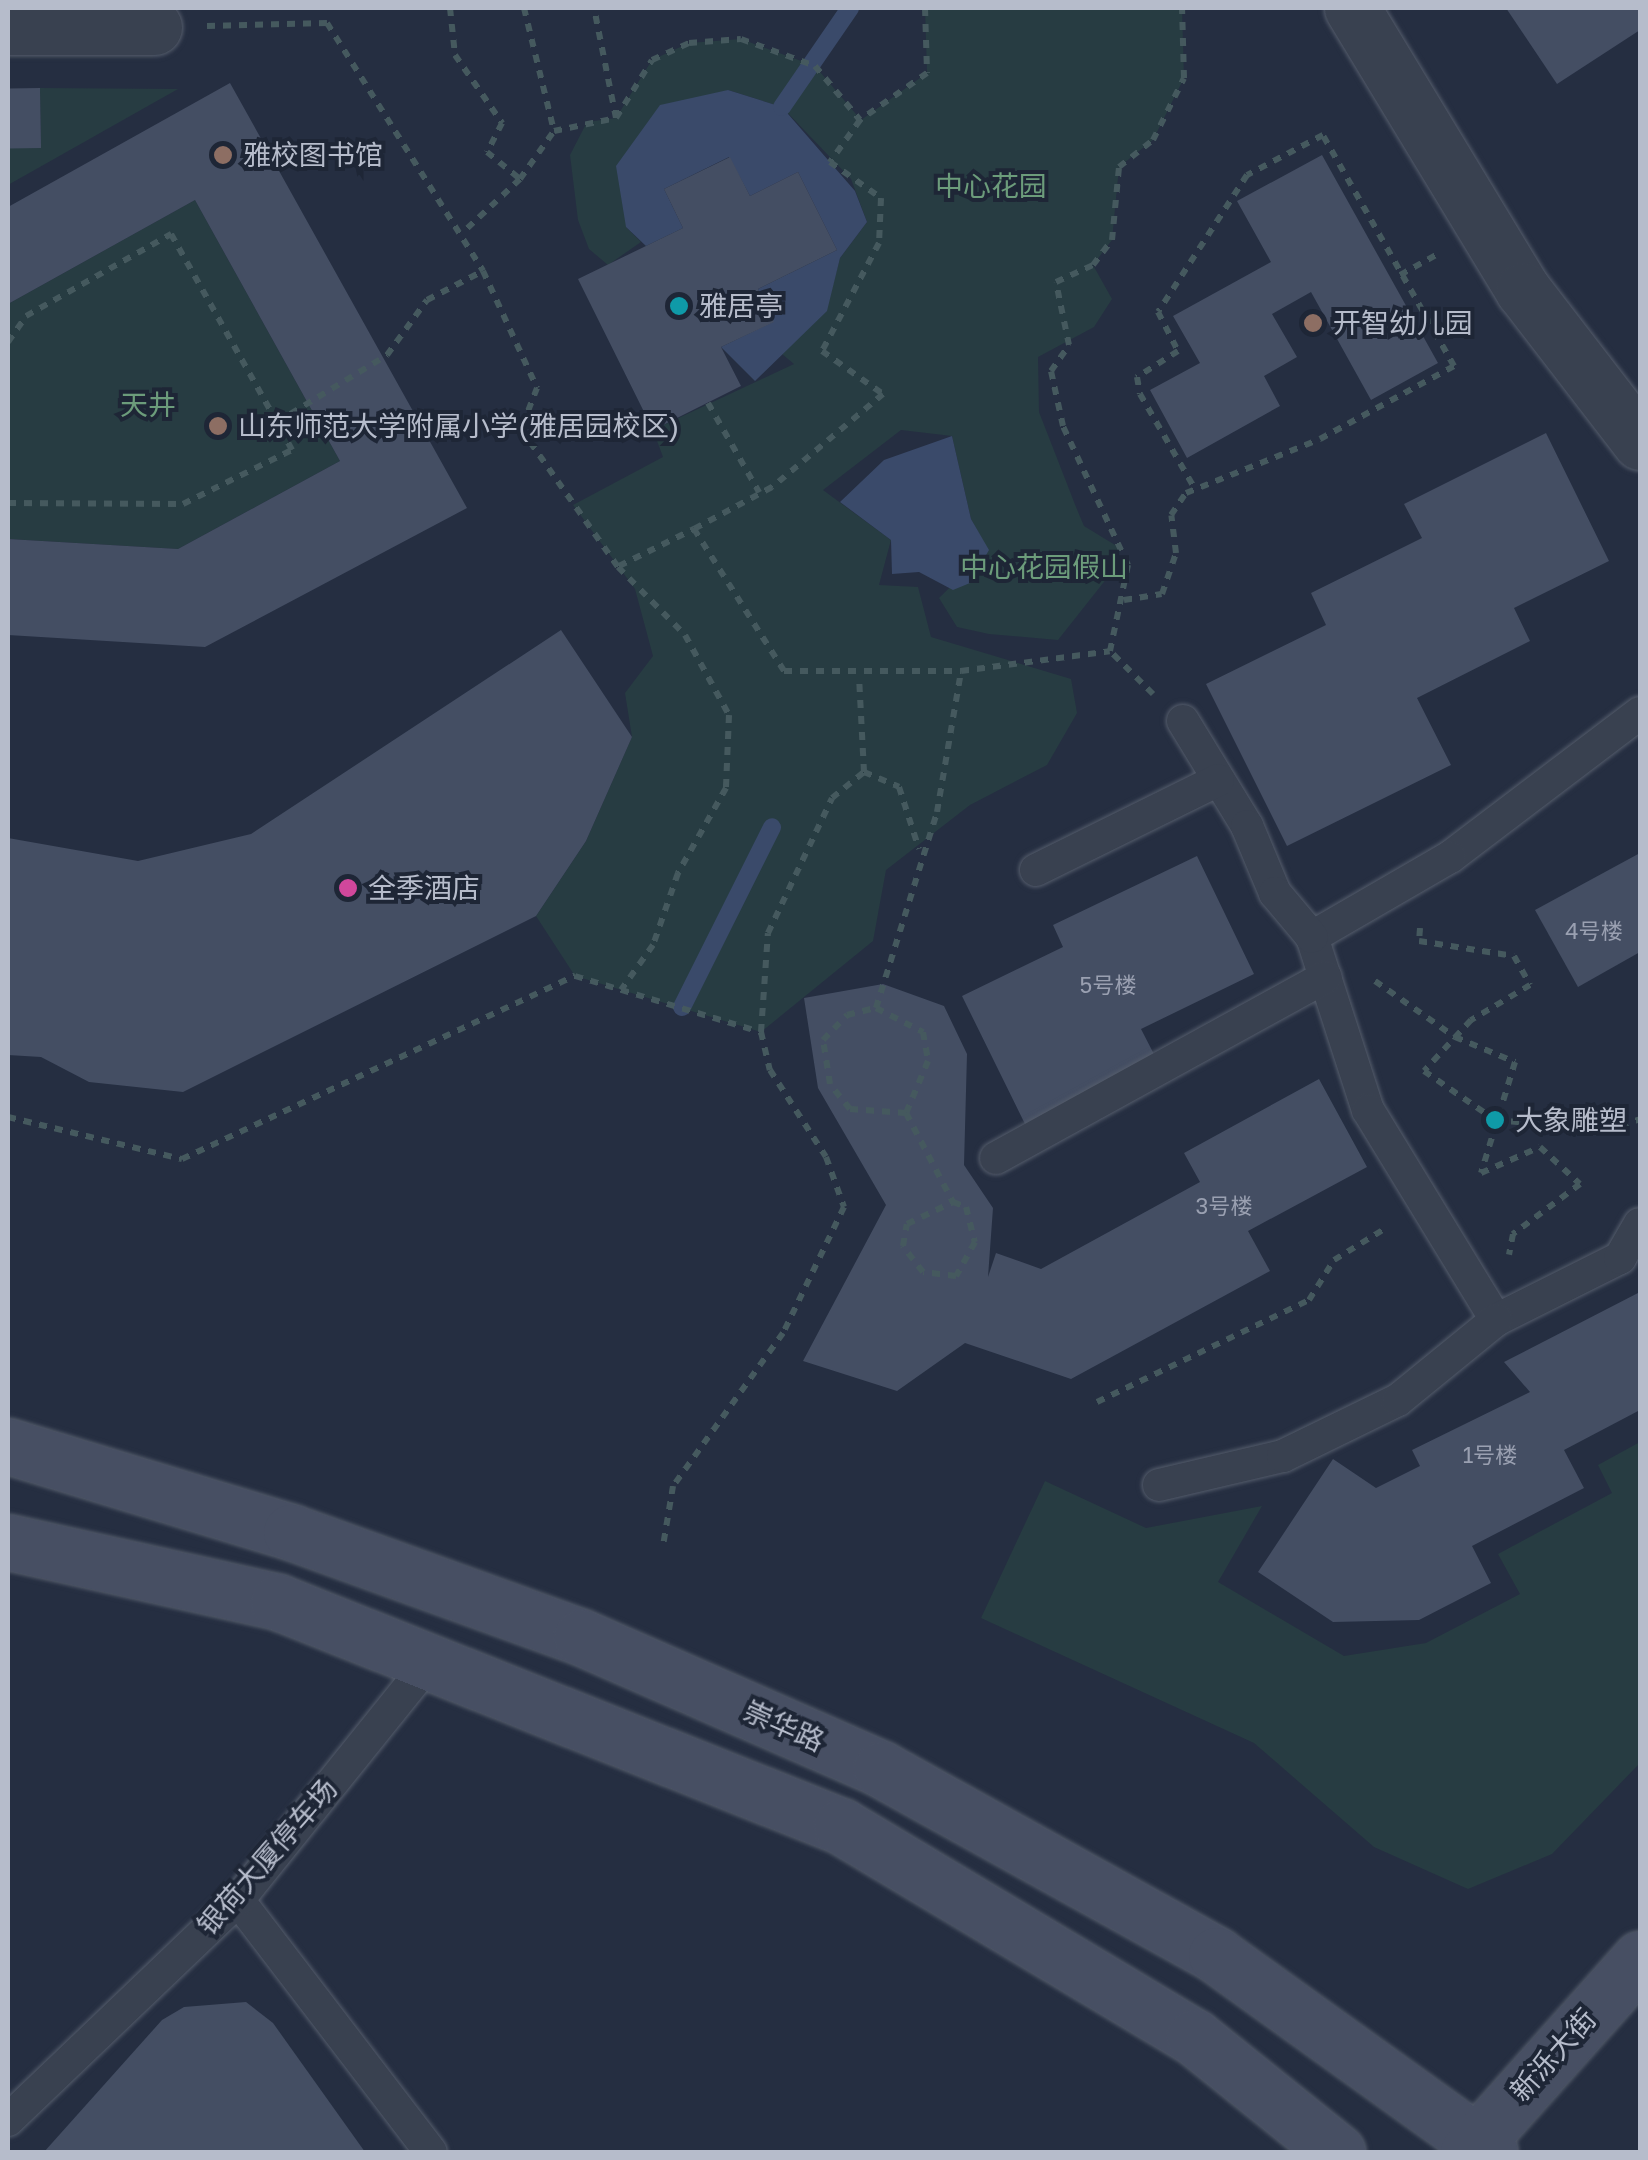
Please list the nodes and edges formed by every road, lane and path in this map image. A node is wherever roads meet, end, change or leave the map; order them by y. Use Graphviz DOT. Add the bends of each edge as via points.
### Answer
graph roads {
  1 [pos="450,8"];
  2 [pos="524,8"];
  3 [pos="594,8"];
  4 [pos="925,8"];
  5 [pos="1182,8"];
  6 [pos="1352,8"];
  7 [pos="154,27"];
  8 [pos="8,28"];
  9 [pos="616,118"];
  10 [pos="860,120"];
  11 [pos="554,131"];
  12 [pos="520,179"];
  13 [pos="462,233"];
  14 [pos="483,271"];
  15 [pos="8,342"];
  16 [pos="708,403"];
  17 [pos="278,422"];
  18 [pos="1640,442"];
  19 [pos="1195,489"];
  20 [pos="760,492"];
  21 [pos="8,503"];
  22 [pos="694,528"];
  23 [pos="618,566"];
  24 [pos="1124,600"];
  25 [pos="1110,652"];
  26 [pos="961,671"];
  27 [pos="859,676"];
  28 [pos="1640,714"];
  29 [pos="1183,722"];
  30 [pos="864,772"];
  31 [pos="1218,780"];
  32 [pos="920,850"];
  33 [pos="1036,870"];
  34 [pos="1422,874"];
  35 [pos="1312,937"];
  36 [pos="1325,977"];
  37 [pos="621,990"];
  38 [pos="876,1008"];
  39 [pos="761,1032"];
  40 [pos="1455,1037"];
  41 [pos="906,1113"];
  42 [pos="8,1117"];
  43 [pos="1640,1118"];
  44 [pos="1495,1120"];
  45 [pos="996,1158"];
  46 [pos="953,1202"];
  47 [pos="1424,1206"];
  48 [pos="1640,1224"];
  49 [pos="1496,1320"];
  50 [pos="1097,1402"];
  51 [pos="8,1446"];
  52 [pos="1159,1485"];
  53 [pos="8,1542"];
  54 [pos="663,1546"];
  55 [pos="427,1665"];
  56 [pos="238,1900"];
  57 [pos="1640,1959"];
  58 [pos="8,2120"];
  59 [pos="1478,2149"];
  60 [pos="431,2152"];
  61 [pos="1338,2152"];
  1 -- 12 [label="path" via="455,54 502,123 487,152"];
  2 -- 11 [label="path"];
  3 -- 9 [label="path"];
  4 -- 10 [label="path" via="927,73"];
  5 -- 24 [label="path" via="1184,78 1153,140 1119,168 1112,240 1093,265 1056,282 1069,344 1051,370 1050,391 1128,564"];
  6 -- 18 [label="street" via="1523,290"];
  7 -- 8 [label="street"];
  7 -- 13 [label="path" via="327,23"];
  9 -- 10 [label="path" via="652,60 689,43 741,39 815,66"];
  9 -- 11 [label="path"];
  10 -- 20 [label="path" via="830,162 881,198 878,243 822,352 883,394"];
  11 -- 12 [label="path"];
  12 -- 13 [label="path"];
  13 -- 14 [label="path"];
  14 -- 17 [label="path" via="426,300 387,354"];
  14 -- 23 [label="path" via="536,388 521,429"];
  15 -- 17 [label="path" via="26,316 171,234"];
  16 -- 20 [label="path"];
  17 -- 21 [label="path" via="292,450 183,504"];
  19 -- 19 [label="path" via="1320,439 1454,366 1323,135 1247,175 1158,312 1178,350 1137,378 1140,394"];
  19 -- 24 [label="path" via="1171,515 1176,554 1162,594"];
  20 -- 22 [label="path"];
  22 -- 23 [label="path"];
  22 -- 27 [label="path" via="784,671"];
  23 -- 37 [label="path" via="685,635 729,715 726,788 678,874 653,945"];
  24 -- 25 [label="path"];
  25 -- 26 [label="path"];
  25 -- 29 [label="path"];
  26 -- 27 [label="path"];
  26 -- 32 [label="path" via="937,812"];
  27 -- 30 [label="path"];
  28 -- 34 [label="lane" via="1590,760"];
  29 -- 31 [label="lane"];
  30 -- 32 [label="path" via="899,786"];
  30 -- 39 [label="path" via="832,798 768,933"];
  31 -- 33 [label="lane"];
  31 -- 35 [label="lane" via="1275,893"];
  32 -- 38 [label="path"];
  34 -- 35 [label="lane"];
  34 -- 40 [label="path" via="1419,940 1514,956 1530,985"];
  35 -- 36 [label="lane"];
  36 -- 40 [label="path" via="1362,969"];
  36 -- 45 [label="lane"];
  36 -- 47 [label="lane" via="1368,1110"];
  37 -- 39 [label="path"];
  37 -- 42 [label="path" via="575,976 182,1159"];
  38 -- 41 [label="path" via="923,1032 928,1048"];
  38 -- 41 [label="path" via="847,1016 823,1040 830,1084 850,1109"];
  39 -- 54 [label="path" via="770,1070 826,1157 844,1208 783,1332 673,1486"];
  40 -- 44 [label="path" via="1515,1062"];
  40 -- 44 [label="path" via="1424,1072"];
  41 -- 46 [label="path"];
  43 -- 44 [label="path" via="1605,1130"];
  44 -- 49 [label="path" via="1481,1173 1540,1147 1580,1184 1514,1234"];
  46 -- 46 [label="path" via="908,1224 903,1246 923,1272 956,1276 975,1242 966,1208"];
  47 -- 49 [label="lane"];
  47 -- 50 [label="path" via="1334,1260 1309,1300 1279,1318"];
  48 -- 49 [label="lane" via="1620,1258"];
  49 -- 52 [label="lane" via="1398,1400 1283,1456"];
  51 -- 59 [label="main road, 崇华路" via="290,1532 581,1637 882,1768 1216,1955"];
  53 -- 55 [label="main road" via="278,1602"];
  55 -- 56 [label="lane, 银荷大厦停车场"];
  55 -- 61 [label="main road" via="841,1826 1194,2037"];
  56 -- 58 [label="lane, 银荷大厦停车场"];
  56 -- 60 [label="lane"];
  57 -- 59 [label="main road, 新泺大街"];
}
